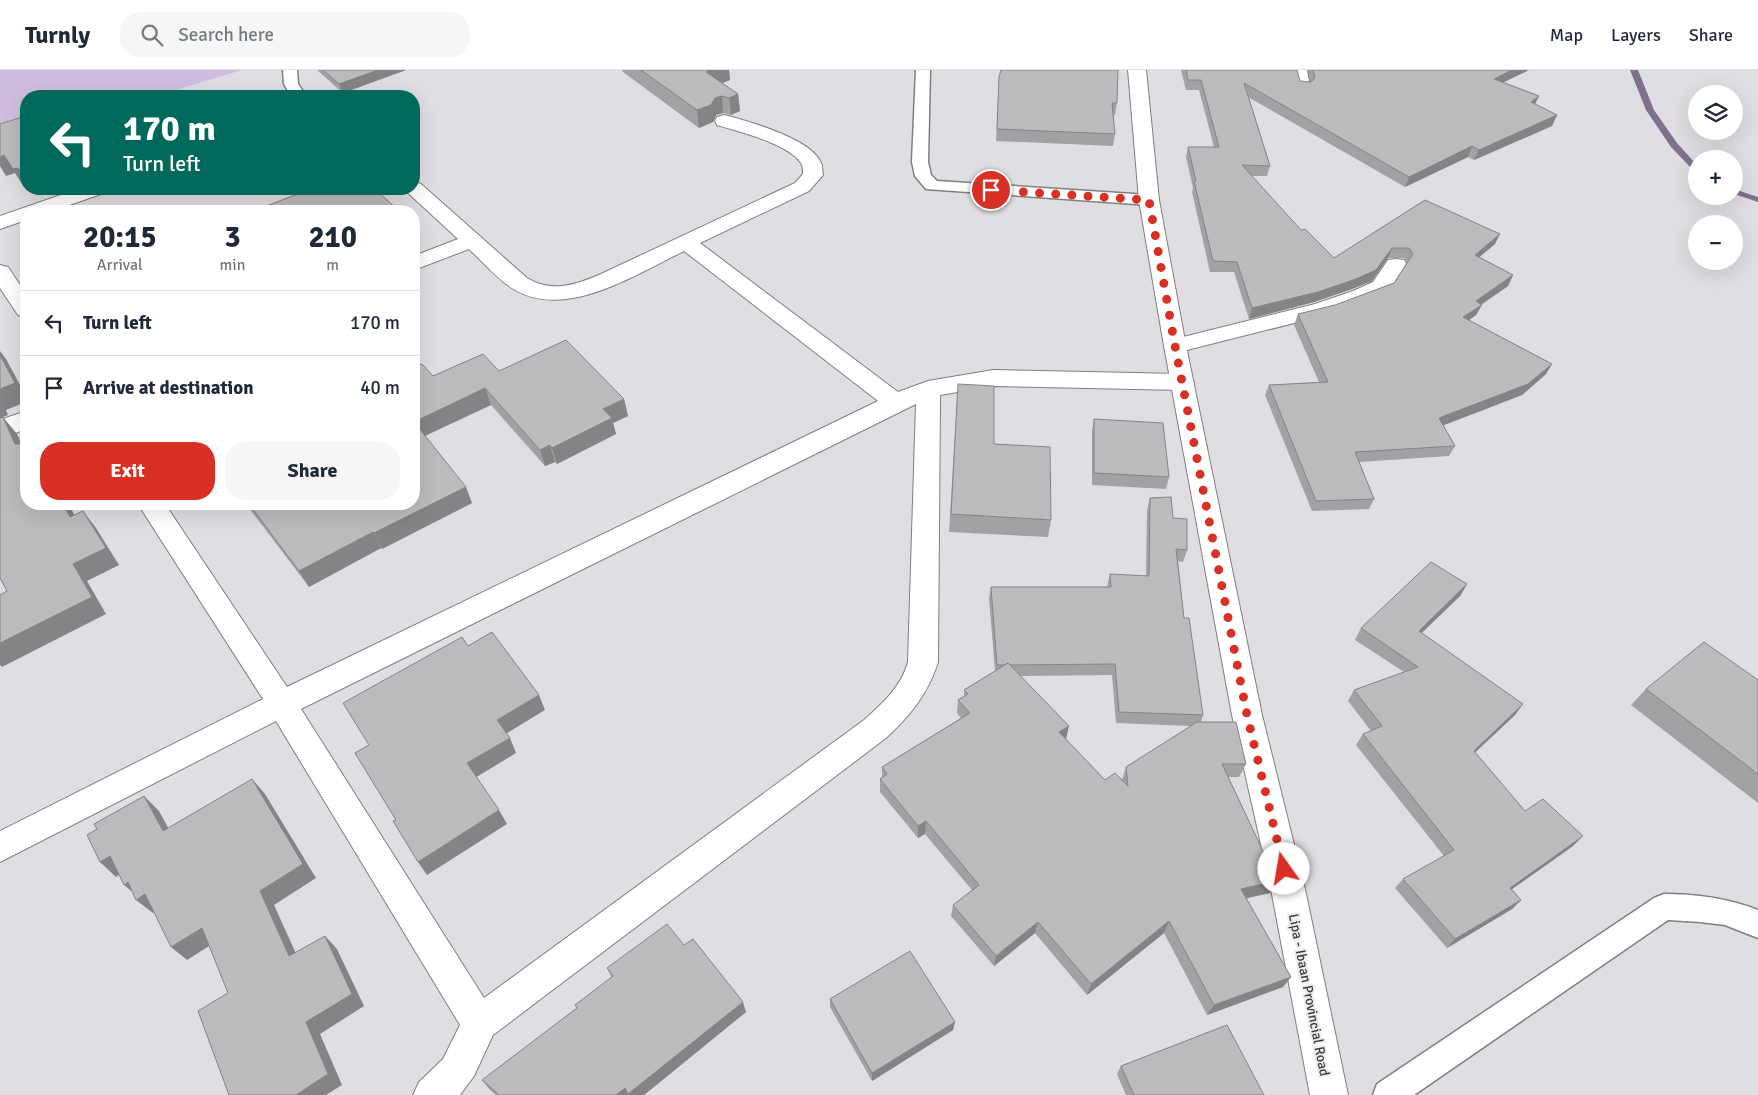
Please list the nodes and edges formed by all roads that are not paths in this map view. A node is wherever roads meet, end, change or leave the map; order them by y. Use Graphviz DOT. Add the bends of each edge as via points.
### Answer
graph roads {
  1 [pos="290,70"];
  2 [pos="923,70"];
  3 [pos="1137,70"];
  4 [pos="1300,70"];
  5 [pos="1304,87"];
  6 [pos="293,90"];
  7 [pos="724,121"];
  8 [pos="420,194"];
  9 [pos="79,195"];
  10 [pos="1149,200"];
  11 [pos="50,205"];
  12 [pos="20,216"];
  13 [pos="0,223"];
  14 [pos="471,241"];
  15 [pos="686,243"];
  16 [pos="420,262"];
  17 [pos="1396,265"];
  18 [pos="0,272"];
  19 [pos="20,301"];
  20 [pos="1175,346"];
  21 [pos="1182,382"];
  22 [pos="928,389"];
  23 [pos="895,402"];
  24 [pos="20,422"];
  25 [pos="0,430"];
  26 [pos="155,510"];
  27 [pos="282,704"];
  28 [pos="0,847"];
  29 [pos="1758,925"];
  30 [pos="478,1023"];
  31 [pos="432,1095"];
  32 [pos="1329,1095"];
  33 [pos="1388,1095"];
  1 -- 6 [label="lane"];
  2 -- 10 [label="lane" via="920,162 923,176 932,186"];
  3 -- 10 [label="street, Lipa - Ibaan Provincial Road"];
  4 -- 5 [label="lane"];
  7 -- 15 [label="street" via="782,141 809,160 814,174 802,187"];
  8 -- 14 [label="street"];
  9 -- 11 [label="street"];
  10 -- 20 [label="street, Lipa - Ibaan Provincial Road"];
  12 -- 13 [label="street"];
  14 -- 15 [label="street" via="529,289 555,294 589,287"];
  14 -- 16 [label="street"];
  15 -- 23 [label="street"];
  17 -- 20 [label="street" via="1381,287 1360,296 1322,309"];
  18 -- 19 [label="street"];
  20 -- 21 [label="street, Lipa - Ibaan Provincial Road"];
  21 -- 22 [label="street" via="993,378"];
  21 -- 32 [label="street, Lipa - Ibaan Provincial Road" via="1247,715 1288,889"];
  22 -- 23 [label="street"];
  22 -- 30 [label="street" via="923,662 914,688 875,729"];
  23 -- 27 [label="street"];
  24 -- 25 [label="street"];
  26 -- 27 [label="street"];
  27 -- 28 [label="street"];
  27 -- 30 [label="street"];
  29 -- 33 [label="lane" via="1746,918 1693,907 1664,906"];
  30 -- 31 [label="street" via="462,1065 446,1086"];
}
